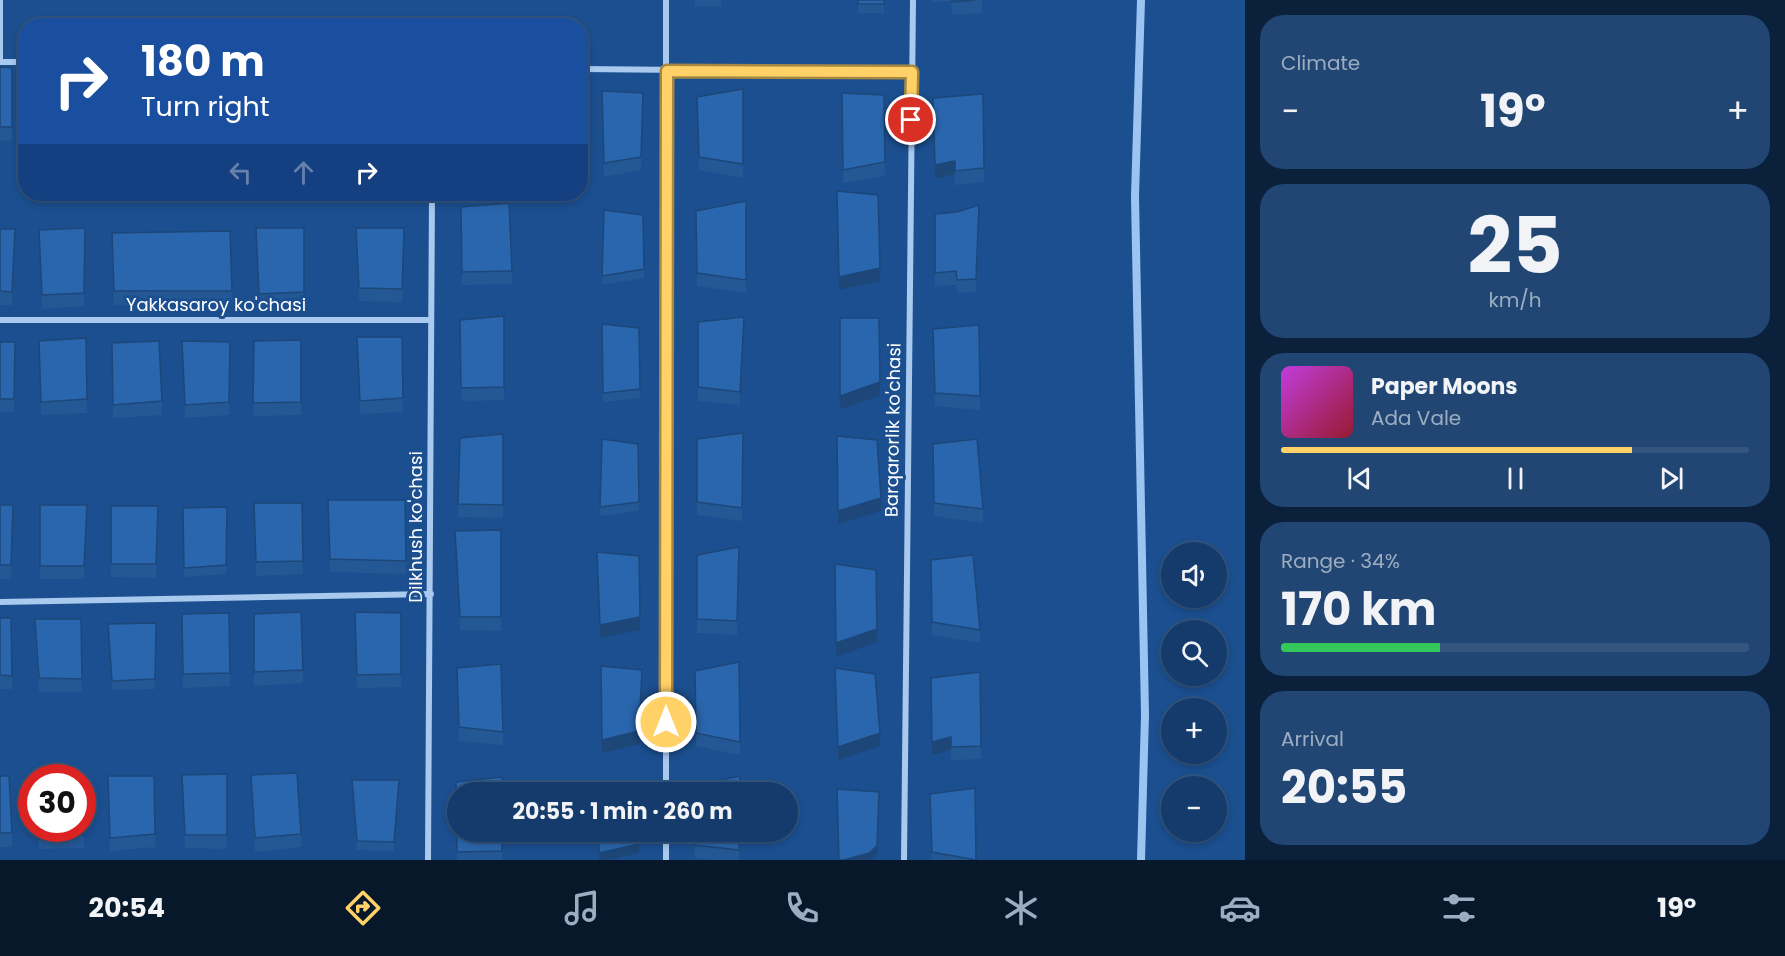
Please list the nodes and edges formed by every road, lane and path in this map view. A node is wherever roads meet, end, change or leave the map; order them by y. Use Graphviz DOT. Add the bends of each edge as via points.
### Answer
graph roads {
  1 [pos="0,0"];
  2 [pos="666,0"];
  3 [pos="913,0"];
  4 [pos="18,62"];
  5 [pos="588,69"];
  6 [pos="667,71"];
  7 [pos="912,72"];
  8 [pos="432,201"];
  9 [pos="0,320"];
  10 [pos="431,320"];
  11 [pos="431,594"];
  12 [pos="0,602"];
  13 [pos="666,782"];
  14 [pos="666,842"];
  15 [pos="428,860"];
  16 [pos="666,860"];
  17 [pos="904,860"];
  1 -- 4 [label="street" via="0,62"];
  2 -- 6 [label="street"];
  3 -- 7 [label="street, Barqarorlik ko'chasi"];
  5 -- 6 [label="street"];
  6 -- 7 [label="street"];
  6 -- 13 [label="street"];
  7 -- 17 [label="street, Barqarorlik ko'chasi"];
  8 -- 10 [label="street, Dilkhush ko'chasi"];
  9 -- 10 [label="street, Yakkasaroy ko'chasi"];
  10 -- 11 [label="street, Dilkhush ko'chasi"];
  11 -- 12 [label="street"];
  11 -- 15 [label="street, Dilkhush ko'chasi"];
  14 -- 16 [label="street"];
}
